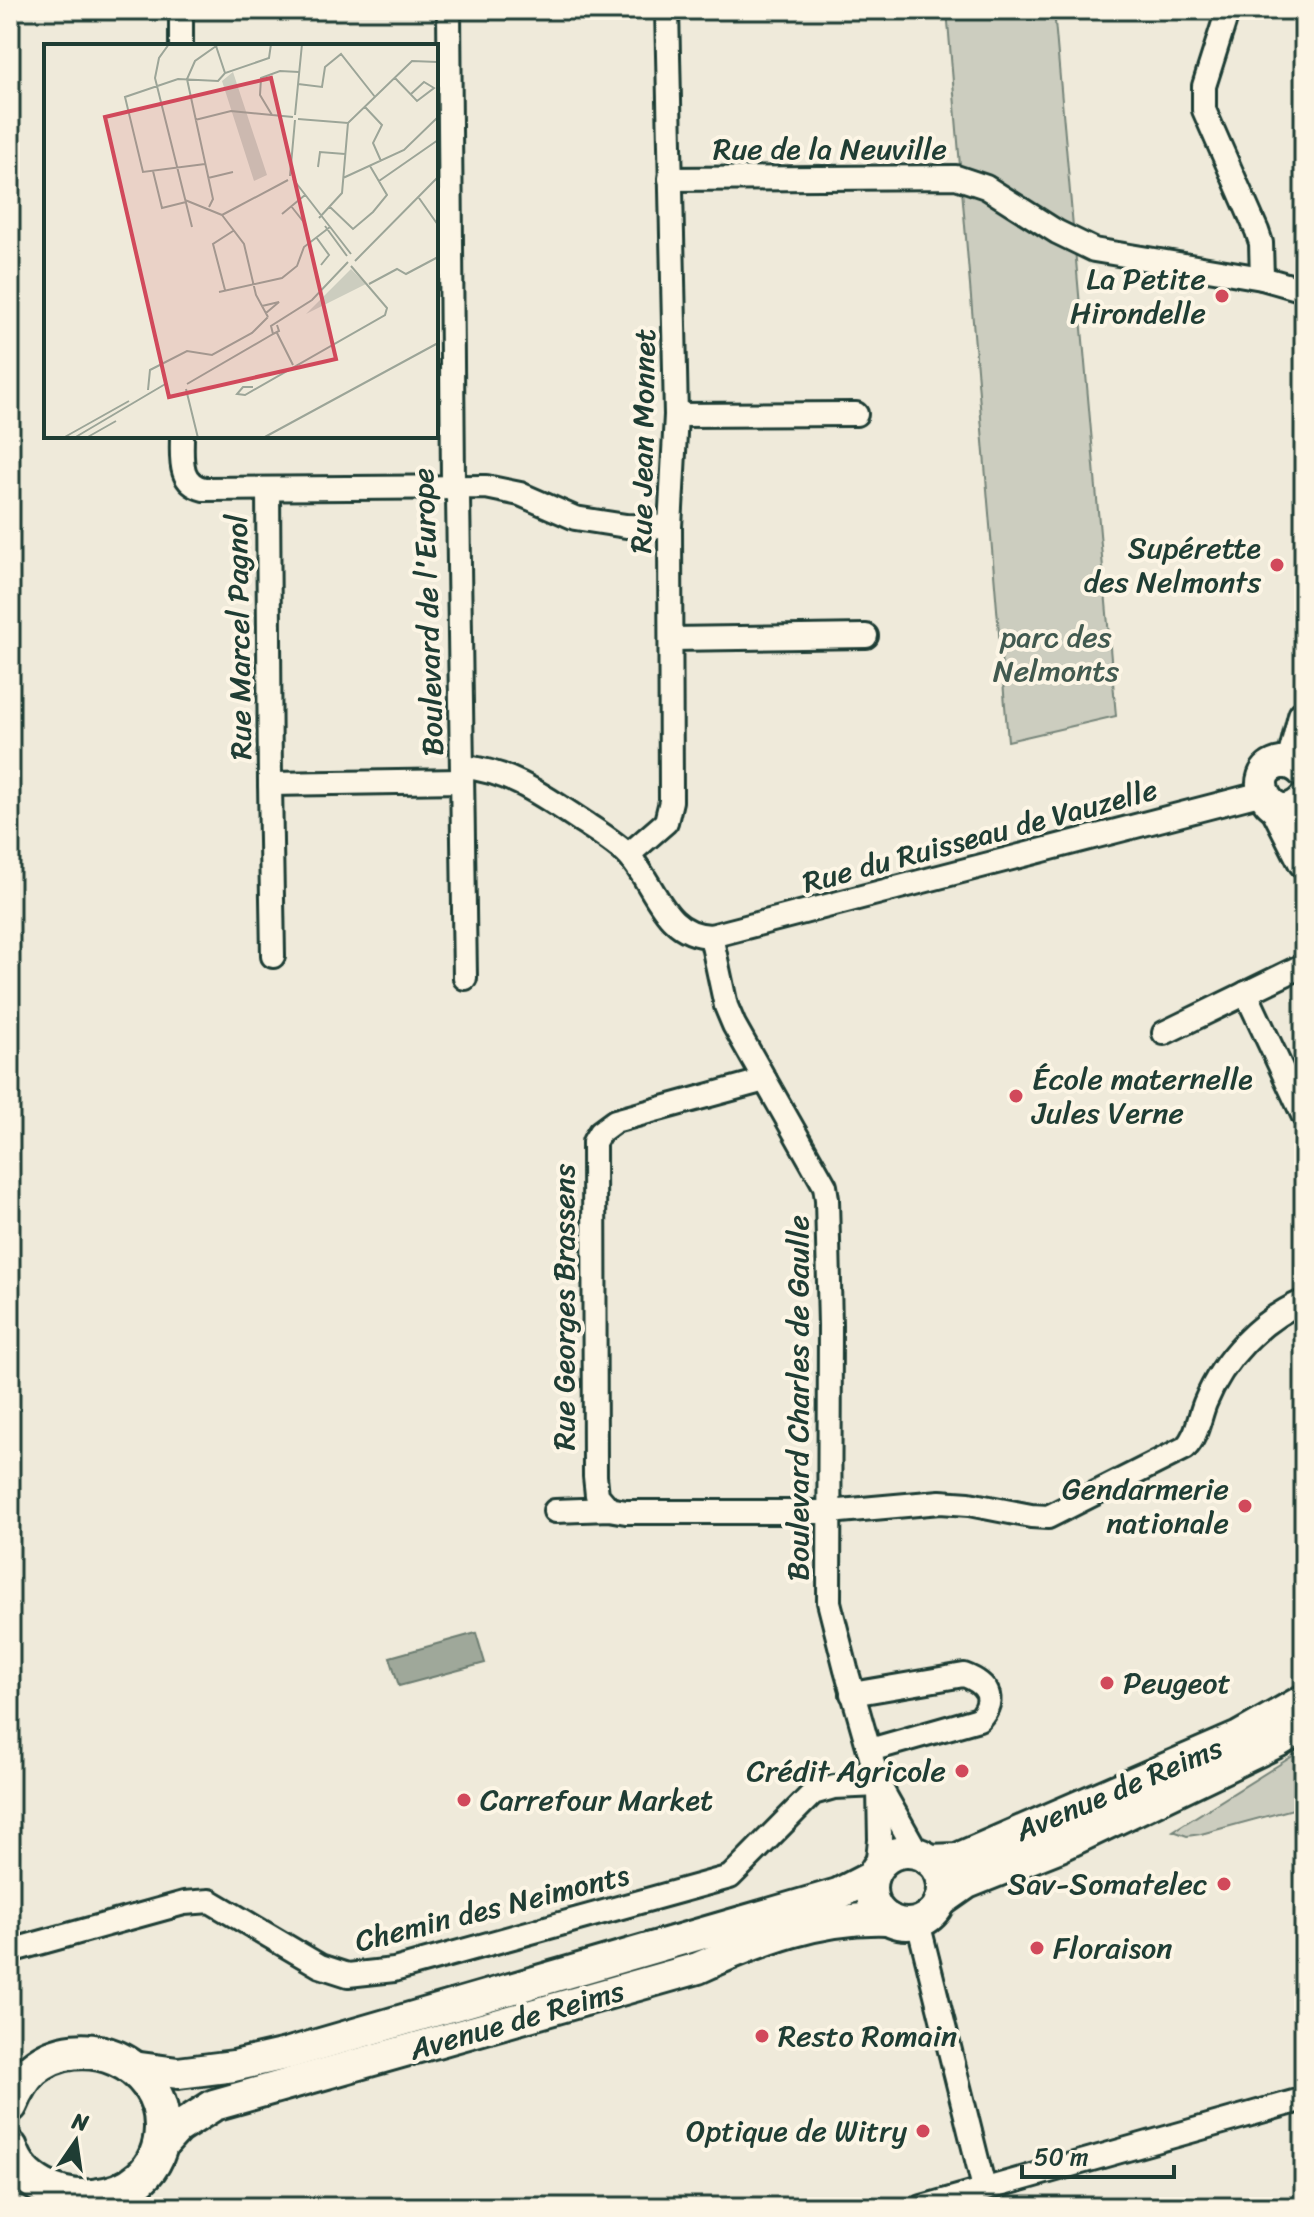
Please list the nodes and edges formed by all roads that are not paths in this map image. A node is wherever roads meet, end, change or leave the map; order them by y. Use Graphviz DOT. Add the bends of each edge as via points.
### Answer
graph roads {
  1 [pos="181,10"];
  2 [pos="449,10"];
  3 [pos="667,10"];
  4 [pos="1228,10"];
  5 [pos="181,44"];
  6 [pos="670,179"];
  7 [pos="1262,278"];
  8 [pos="1304,290"];
  9 [pos="856,414"];
  10 [pos="676,415"];
  11 [pos="182,438"];
  12 [pos="456,487"];
  13 [pos="268,489"];
  14 [pos="670,527"];
  15 [pos="866,636"];
  16 [pos="671,639"];
  17 [pos="1304,716"];
  18 [pos="1298,768"];
  19 [pos="462,774"];
  20 [pos="270,784"];
  21 [pos="1281,800"];
  22 [pos="628,855"];
  23 [pos="1304,862"];
  24 [pos="711,936"];
  25 [pos="273,956"];
  26 [pos="1304,965"];
  27 [pos="465,978"];
  28 [pos="1246,993"];
  29 [pos="1164,1033"];
  30 [pos="765,1080"];
  31 [pos="1304,1117"];
  32 [pos="1304,1301"];
  33 [pos="609,1509"];
  34 [pos="555,1511"];
  35 [pos="829,1512"];
  36 [pos="852,1694"];
  37 [pos="1304,1700"];
  38 [pos="1304,1726"];
  39 [pos="870,1750"];
  40 [pos="879,1785"];
  41 [pos="924,1857"];
  42 [pos="875,1872"];
  43 [pos="915,1915"];
  44 [pos="10,1951"];
  45 [pos="133,2067"];
  46 [pos="1304,2099"];
  47 [pos="10,2105"];
  48 [pos="10,2148"];
  49 [pos="158,2150"];
  50 [pos="984,2188"];
  51 [pos="136,2196"];
  52 [pos="47,2197"];
  53 [pos="922,2207"];
  1 -- 5 [label="street"];
  2 -- 12 [label="street, Boulevard de l'Europe"];
  3 -- 6 [label="street, Rue Jean Monnet"];
  4 -- 7 [label="street" via="1204,86 1204,110 1257,231"];
  6 -- 7 [label="street, Rue de la Neuville" via="956,177 986,187 1094,250"];
  6 -- 10 [label="street, Rue Jean Monnet"];
  7 -- 8 [label="street, Rue de la Neuville"];
  9 -- 10 [label="street"];
  10 -- 14 [label="street, Rue Jean Monnet"];
  11 -- 13 [label="street" via="184,476 196,487"];
  12 -- 13 [label="street"];
  12 -- 14 [label="street" via="508,491 591,521"];
  12 -- 19 [label="street, Boulevard de l'Europe"];
  13 -- 20 [label="street, Rue Marcel Pagnol"];
  14 -- 16 [label="street, Rue Jean Monnet"];
  15 -- 16 [label="street"];
  16 -- 22 [label="street, Rue Jean Monnet" via="670,812 660,829"];
  17 -- 18 [label="main road"];
  18 -- 21 [label="main road" via="1285,763 1271,767 1263,779"];
  19 -- 20 [label="street, Rue Marcel Pagnol"];
  19 -- 22 [label="street" via="501,775 525,785"];
  19 -- 27 [label="street, Boulevard de l'Europe"];
  20 -- 25 [label="street"];
  21 -- 23 [label="main road"];
  21 -- 24 [label="street, Rue du Ruisseau de Vauzelle"];
  22 -- 24 [label="street" via="677,925 693,935"];
  24 -- 30 [label="street, Boulevard Charles de Gaulle" via="726,1006"];
  26 -- 28 [label="street"];
  28 -- 29 [label="street"];
  28 -- 31 [label="street"];
  30 -- 33 [label="street, Rue Georges Brassens" via="615,1121 594,1142 595,1476 597,1495"];
  30 -- 35 [label="street, Boulevard Charles de Gaulle" via="818,1172 827,1199"];
  32 -- 35 [label="street" via="1273,1318 1237,1351 1218,1375 1185,1448 1056,1514 1042,1517 940,1502"];
  33 -- 34 [label="street"];
  33 -- 35 [label="street"];
  35 -- 36 [label="street, Boulevard Charles de Gaulle" via="829,1602"];
  36 -- 39 [label="street, Boulevard Charles de Gaulle"];
  36 -- 39 [label="street" via="964,1675 979,1680 988,1693 988,1709 979,1719"];
  37 -- 41 [label="main road, Avenue de Reims" via="1239,1737 957,1859"];
  38 -- 43 [label="main road, Avenue de Reims" via="1060,1846 967,1883"];
  39 -- 40 [label="street, Boulevard Charles de Gaulle"];
  40 -- 41 [label="street, Boulevard Charles de Gaulle"];
  40 -- 42 [label="street, Boulevard Charles de Gaulle"];
  40 -- 44 [label="street, Chemin des Neimonts" via="813,1793 730,1877 394,1970 348,1975 320,1966 210,1901 184,1903"];
  41 -- 42 [label="main road, Avenue de Reims" via="895,1854"];
  41 -- 43 [label="main road" via="942,1880"];
  42 -- 43 [label="main road" via="873,1900"];
  42 -- 45 [label="main road, Avenue de Reims" via="838,1894 286,2054 178,2073"];
  43 -- 49 [label="main road, Avenue de Reims" via="810,1926 698,1968 214,2105 178,2128"];
  43 -- 50 [label="street"];
  45 -- 47 [label="main road" via="93,2050 71,2051 32,2070"];
  45 -- 49 [label="main road" via="149,2084 158,2105"];
  46 -- 50 [label="street"];
  48 -- 52 [label="main road" via="22,2174"];
  49 -- 51 [label="main road"];
  50 -- 53 [label="street"];
  51 -- 52 [label="main road" via="92,2204"];
}
